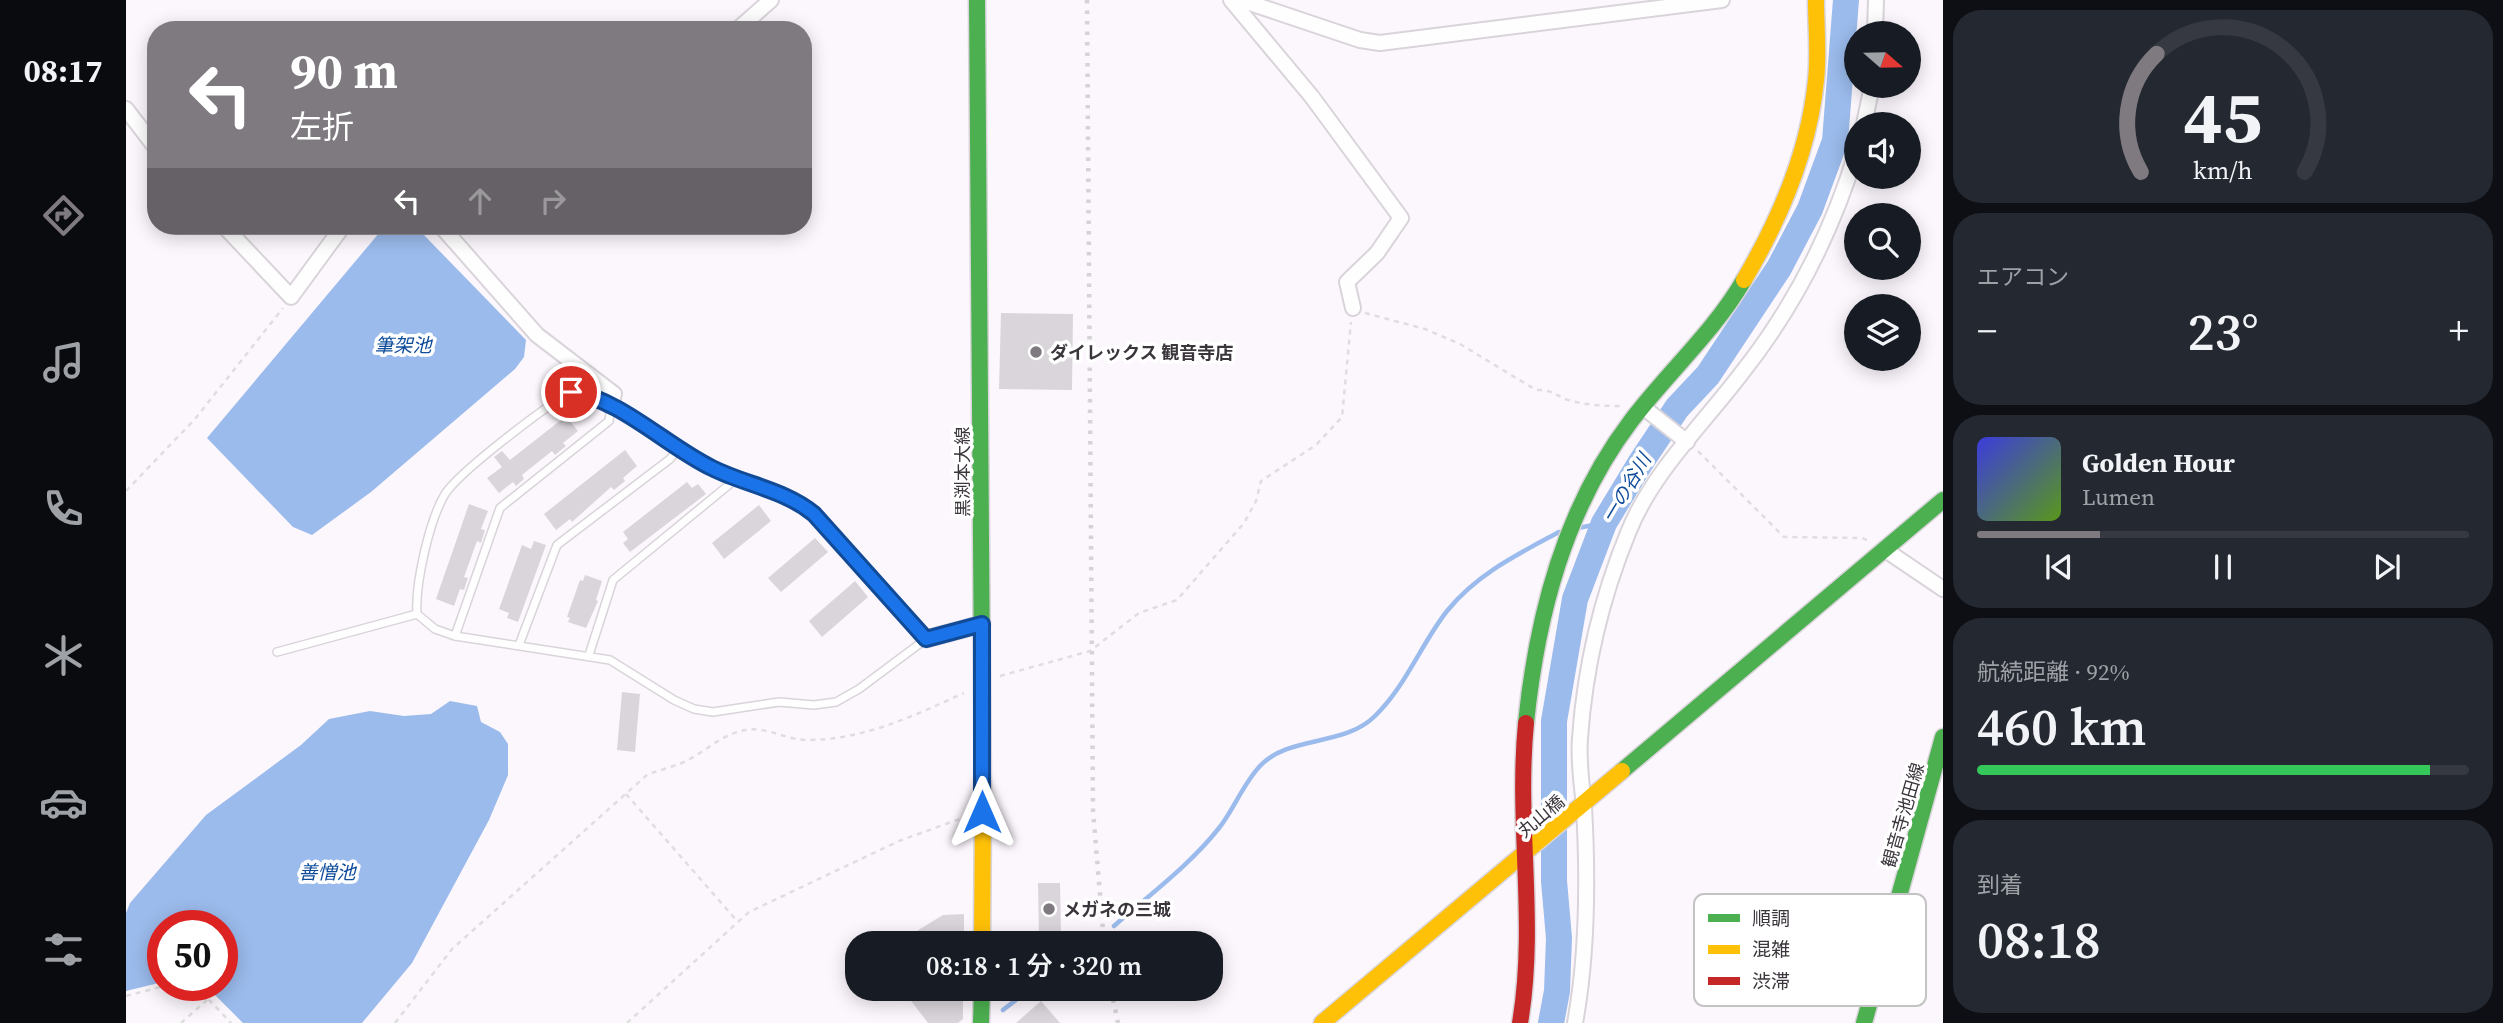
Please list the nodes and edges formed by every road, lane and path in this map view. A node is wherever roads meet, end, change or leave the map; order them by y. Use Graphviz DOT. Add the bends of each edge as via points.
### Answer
graph roads {
  1 [pos="771,0"];
  2 [pos="978,0"];
  3 [pos="1231,0"];
  4 [pos="1241,0"];
  5 [pos="1722,0"];
  6 [pos="1816,0"];
  7 [pos="1877,0"];
  8 [pos="747,21"];
  9 [pos="1876,21"];
  10 [pos="126,109"];
  11 [pos="147,136"];
  12 [pos="1845,189"];
  13 [pos="232,235"];
  14 [pos="336,235"];
  15 [pos="449,235"];
  16 [pos="291,297"];
  17 [pos="1353,308"];
  18 [pos="611,407"];
  19 [pos="1643,407"];
  20 [pos="1687,442"];
  21 [pos="679,449"];
  22 [pos="736,479"];
  23 [pos="126,491"];
  24 [pos="1943,500"];
  25 [pos="1884,549"];
  26 [pos="1943,589"];
  27 [pos="417,614"];
  28 [pos="982,624"];
  29 [pos="455,636"];
  30 [pos="926,639"];
  31 [pos="519,645"];
  32 [pos="277,652"];
  33 [pos="589,655"];
  34 [pos="977,686"];
  35 [pos="1943,737"];
  36 [pos="626,794"];
  37 [pos="1584,805"];
  38 [pos="971,816"];
  39 [pos="1524,856"];
  40 [pos="1900,894"];
  41 [pos="738,922"];
  42 [pos="982,931"];
  43 [pos="147,990"];
  44 [pos="126,996"];
  45 [pos="206,1001"];
  46 [pos="210,1001"];
  47 [pos="982,1001"];
  48 [pos="1869,1006"];
  49 [pos="181,1023"];
  50 [pos="231,1023"];
  51 [pos="395,1023"];
  52 [pos="626,1023"];
  53 [pos="981,1023"];
  54 [pos="1322,1023"];
  55 [pos="1520,1023"];
  56 [pos="1575,1023"];
  57 [pos="1864,1023"];
  1 -- 8 [label="street"];
  2 -- 28 [label="street, 黒渕本大線"];
  3 -- 17 [label="street" via="1312,97 1401,218 1377,253 1347,282"];
  4 -- 5 [label="street" via="1380,43"];
  6 -- 19 [label="street" via="1816,85 1810,119 1778,212 1720,317"];
  7 -- 9 [label="street"];
  10 -- 11 [label="street"];
  12 -- 20 [label="street" via="1795,299"];
  13 -- 16 [label="street"];
  14 -- 16 [label="street"];
  15 -- 18 [label="street" via="537,335 614,394"];
  16 -- 23 [label="path" via="195,419"];
  17 -- 19 [label="path" via="1460,344 1536,390 1549,389 1566,399 1595,405"];
  17 -- 34 [label="path" via="1342,417 1316,445 1261,481 1244,523 1177,600 1139,613 1090,651"];
  18 -- 21 [label="lane"];
  18 -- 27 [label="lane" via="571,392 463,475 436,515 416,593"];
  18 -- 29 [label="lane" via="609,421 500,508"];
  19 -- 20 [label="street"];
  19 -- 39 [label="street" via="1575,514 1536,646 1522,799"];
  20 -- 25 [label="path" via="1784,537 1862,537"];
  20 -- 37 [label="street" via="1629,529 1597,625 1580,739"];
  21 -- 22 [label="lane"];
  21 -- 31 [label="lane" via="556,545"];
  22 -- 30 [label="lane" via="798,501 814,514"];
  22 -- 33 [label="lane" via="613,580"];
  24 -- 25 [label="street, 丸山橋"];
  25 -- 26 [label="street"];
  25 -- 37 [label="street, 丸山橋"];
  27 -- 29 [label="lane" via="435,629"];
  27 -- 32 [label="lane"];
  28 -- 30 [label="street"];
  28 -- 34 [label="street, 黒渕本大線"];
  29 -- 31 [label="lane"];
  30 -- 33 [label="lane" via="836,702 779,702 713,712 674,700 629,669"];
  31 -- 33 [label="lane"];
  34 -- 36 [label="path" via="894,725 859,735 794,740 758,729 743,730 686,761 648,774"];
  34 -- 42 [label="street, 黒渕本大線"];
  35 -- 40 [label="street, 観音寺池田線"];
  36 -- 41 [label="path"];
  36 -- 51 [label="path" via="452,949"];
  37 -- 39 [label="street, 丸山橋"];
  37 -- 56 [label="street" via="1586,903 1582,987"];
  38 -- 41 [label="path" via="898,841 749,912"];
  39 -- 54 [label="street, 丸山橋"];
  39 -- 55 [label="street" via="1530,922"];
  41 -- 52 [label="path"];
  43 -- 44 [label="path"];
  45 -- 49 [label="path"];
  46 -- 50 [label="path"];
  47 -- 53 [label="street"];
  48 -- 57 [label="street, 観音寺池田線"];
}
